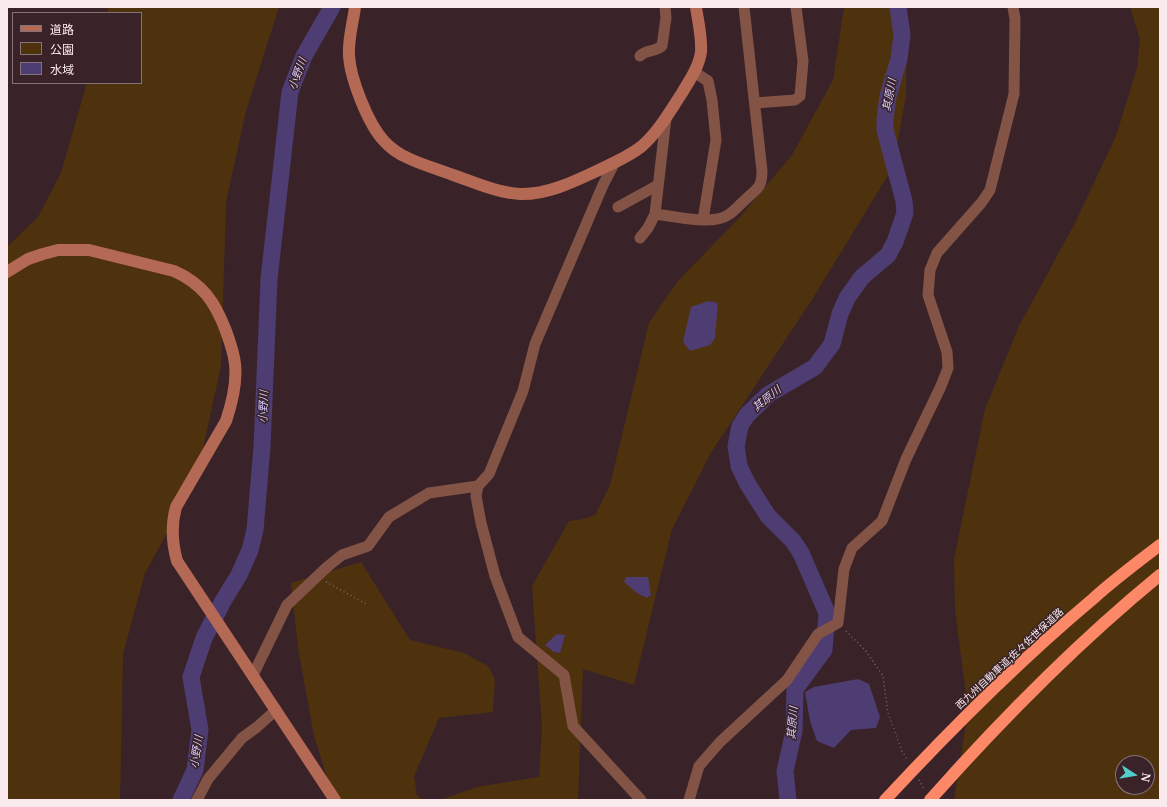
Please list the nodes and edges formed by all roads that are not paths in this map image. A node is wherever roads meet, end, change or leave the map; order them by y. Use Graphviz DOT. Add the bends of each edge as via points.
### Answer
graph roads {
  1 [pos="356,7"];
  2 [pos="665,7"];
  3 [pos="696,7"];
  4 [pos="744,7"];
  5 [pos="796,7"];
  6 [pos="1012,7"];
  7 [pos="640,56"];
  8 [pos="694,72"];
  9 [pos="754,103"];
  10 [pos="666,118"];
  11 [pos="615,162"];
  12 [pos="658,185"];
  13 [pos="618,207"];
  14 [pos="655,214"];
  15 [pos="703,220"];
  16 [pos="640,238"];
  17 [pos="7,272"];
  18 [pos="478,486"];
  19 [pos="1160,544"];
  20 [pos="1160,575"];
  21 [pos="253,675"];
  22 [pos="276,710"];
  23 [pos="928,798"];
  24 [pos="196,800"];
  25 [pos="335,800"];
  26 [pos="641,800"];
  27 [pos="689,800"];
  28 [pos="885,800"];
  1 -- 11 [label="street" via="349,56 356,88 376,131 384,141 407,158 492,189 520,194 548,191 569,184"];
  2 -- 7 [label="street" via="662,46"];
  3 -- 8 [label="street" via="701,53"];
  4 -- 9 [label="street"];
  5 -- 9 [label="street" via="803,61 800,96 795,100"];
  6 -- 27 [label="street" via="1015,19 1014,94 990,190 937,253 930,270 928,295 948,352 948,368 941,386 906,459 882,521 852,548 844,569 838,623 818,634 787,680 720,742 699,766"];
  8 -- 10 [label="street"];
  8 -- 15 [label="street" via="708,81 716,140"];
  9 -- 15 [label="street" via="762,182 728,216"];
  10 -- 11 [label="street" via="642,146"];
  10 -- 12 [label="street"];
  11 -- 18 [label="street" via="535,344 523,391 489,474"];
  12 -- 13 [label="street"];
  12 -- 14 [label="street"];
  14 -- 15 [label="street"];
  14 -- 16 [label="street"];
  17 -- 21 [label="street" via="28,258 58,250 89,250 174,271 196,284 209,296 231,345 235,381 226,421 176,507 172,536 177,561"];
  18 -- 21 [label="street" via="429,493 389,516 368,546 342,555 316,576 287,605"];
  18 -- 26 [label="street" via="476,496 494,576 518,637 564,676 573,726"];
  19 -- 28 [label="highway, 西九州自動車道;佐々佐世保道路" via="1014,669"];
  20 -- 23 [label="highway" via="1123,605 1057,667 941,788"];
  21 -- 22 [label="street"];
  22 -- 24 [label="street" via="242,738 208,779"];
  22 -- 25 [label="street"];
}
